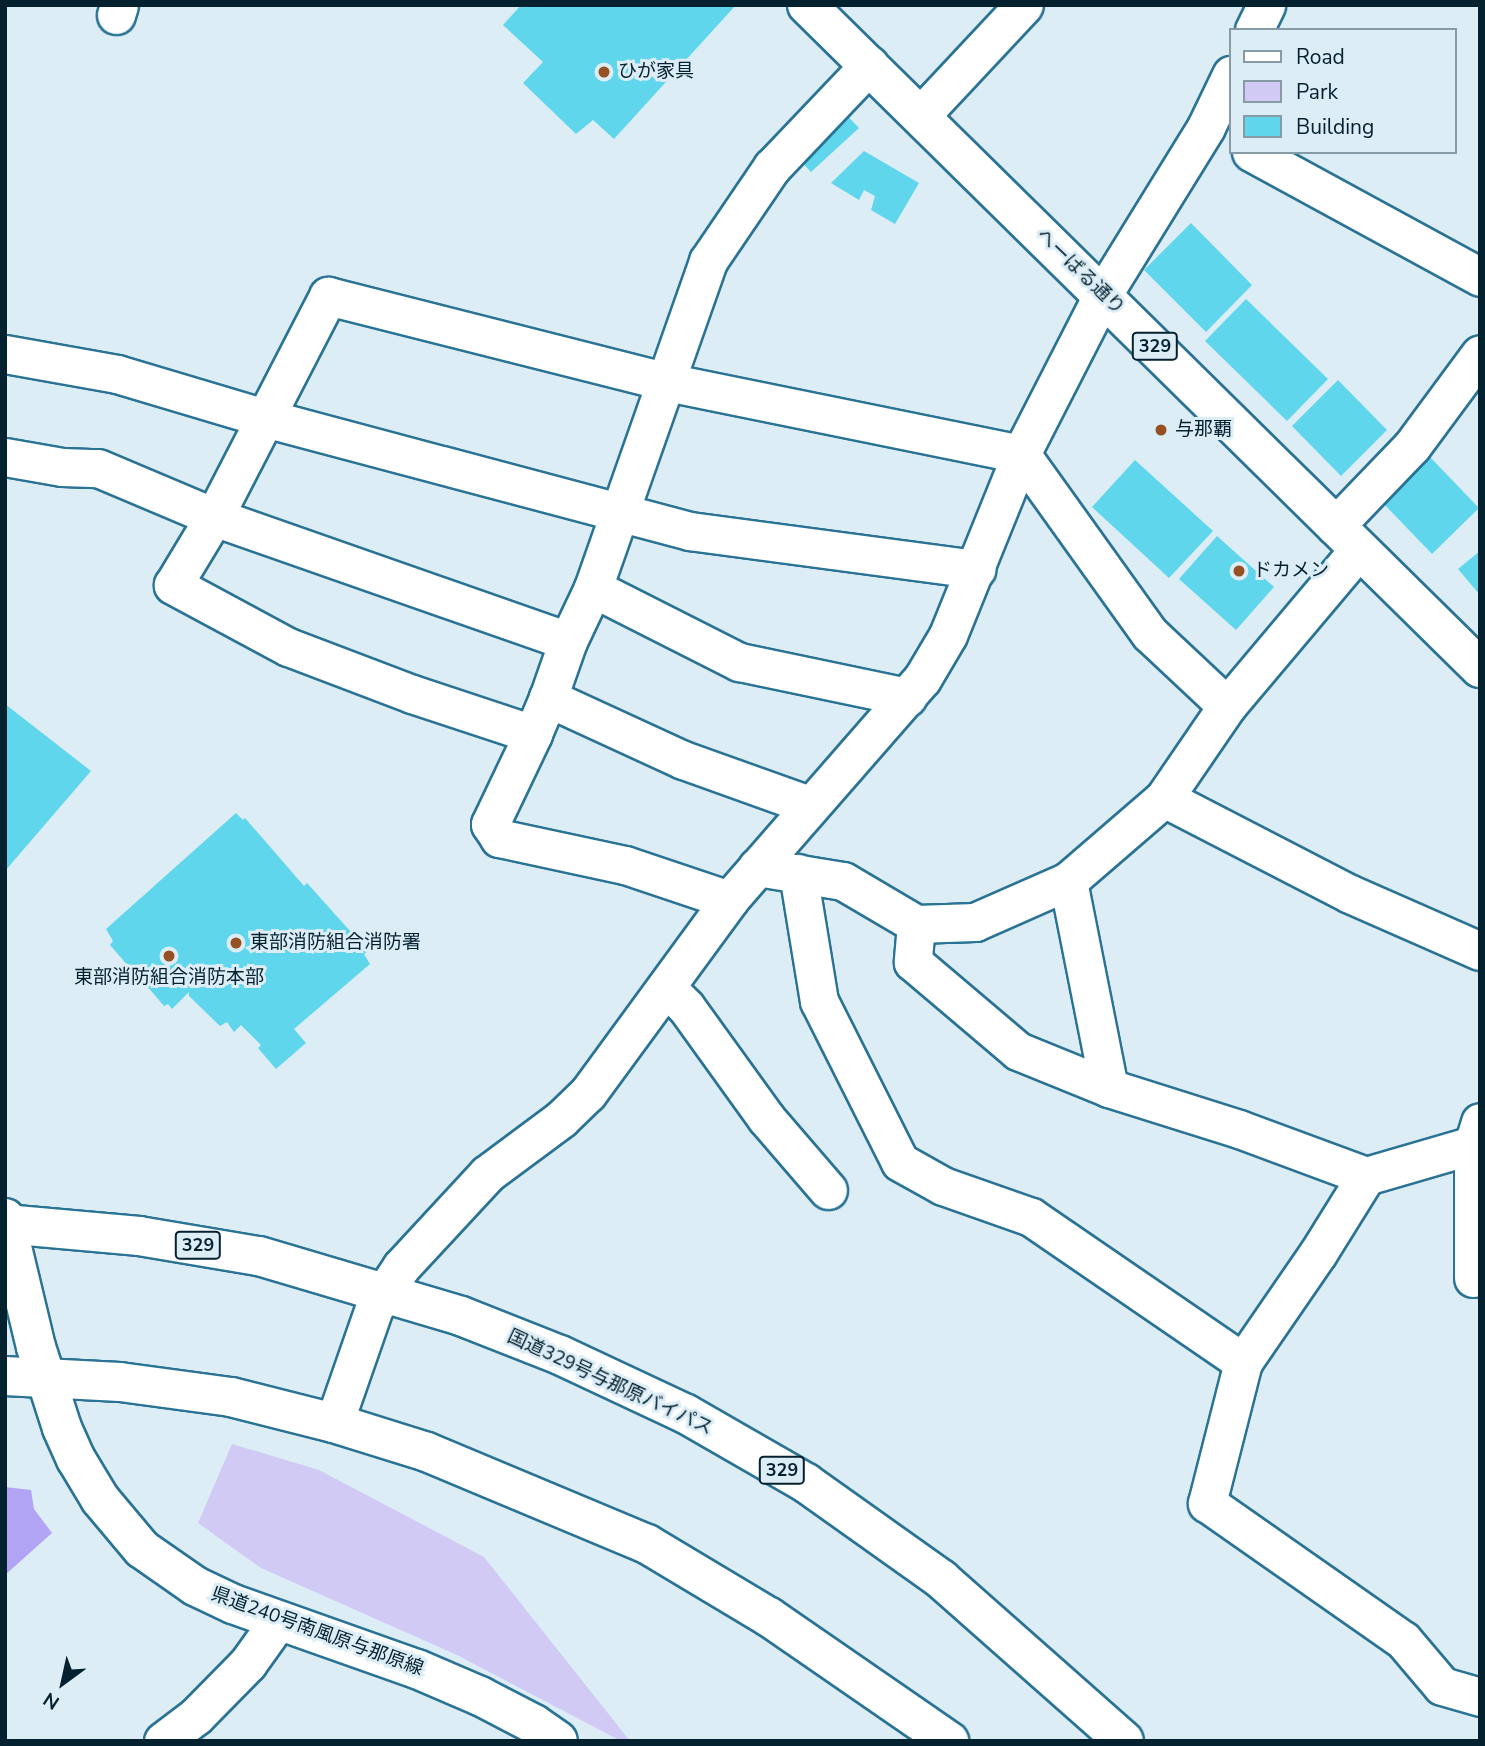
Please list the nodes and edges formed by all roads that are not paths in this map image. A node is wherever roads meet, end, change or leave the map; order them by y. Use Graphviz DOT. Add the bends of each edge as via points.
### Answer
graph roads {
  1 [pos="1024,5"];
  2 [pos="1266,5"];
  3 [pos="817,15"];
  4 [pos="1255,28"];
  5 [pos="869,65"];
  6 [pos="1230,80"];
  7 [pos="920,116"];
  8 [pos="1218,134"];
  9 [pos="1255,154"];
  10 [pos="1480,277"];
  11 [pos="1103,294"];
  12 [pos="5,354"];
  13 [pos="1480,354"];
  14 [pos="667,382"];
  15 [pos="265,418"];
  16 [pos="1021,454"];
  17 [pos="5,457"];
  18 [pos="618,513"];
  19 [pos="214,517"];
  20 [pos="1347,537"];
  21 [pos="976,569"];
  22 [pos="593,588"];
  23 [pos="568,641"];
  24 [pos="1480,668"];
  25 [pos="907,697"];
  26 [pos="548,698"];
  27 [pos="1227,706"];
  28 [pos="533,734"];
  29 [pos="1164,798"];
  30 [pos="809,805"];
  31 [pos="757,867"];
  32 [pos="798,873"];
  33 [pos="1069,881"];
  34 [pos="729,900"];
  35 [pos="916,924"];
  36 [pos="1480,951"];
  37 [pos="666,987"];
  38 [pos="1110,1088"];
  39 [pos="1476,1133"];
  40 [pos="1366,1175"];
  41 [pos="828,1190"];
  42 [pos="6,1222"];
  43 [pos="1474,1278"];
  44 [pos="384,1292"];
  45 [pos="1243,1362"];
  46 [pos="5,1376"];
  47 [pos="45,1377"];
  48 [pos="334,1423"];
  49 [pos="278,1621"];
  50 [pos="1480,1697"];
  51 [pos="163,1741"];
  52 [pos="558,1741"];
  53 [pos="949,1741"];
  54 [pos="1124,1741"];
  1 -- 7 [label="street"];
  2 -- 4 [label="street"];
  3 -- 5 [label="main road, へーばる通り / 329"];
  5 -- 7 [label="main road, へーばる通り / 329"];
  5 -- 14 [label="street" via="772,167 708,261"];
  6 -- 8 [label="street"];
  7 -- 11 [label="main road, へーばる通り / 329"];
  8 -- 11 [label="street"];
  9 -- 10 [label="street"];
  11 -- 16 [label="street"];
  11 -- 20 [label="main road, へーばる通り / 329"];
  12 -- 15 [label="street" via="117,374"];
  13 -- 20 [label="street"];
  14 -- 15 [label="street" via="328,296"];
  14 -- 16 [label="street"];
  14 -- 18 [label="street"];
  15 -- 18 [label="street"];
  15 -- 19 [label="street"];
  16 -- 21 [label="street"];
  16 -- 27 [label="street" via="1150,634"];
  17 -- 19 [label="street" via="99,468"];
  18 -- 21 [label="street" via="690,531"];
  18 -- 22 [label="street"];
  19 -- 23 [label="street"];
  19 -- 28 [label="street" via="173,585 288,647"];
  20 -- 24 [label="main road, へーばる通り / 329"];
  20 -- 27 [label="street"];
  21 -- 25 [label="street" via="948,635"];
  22 -- 23 [label="street"];
  22 -- 25 [label="street" via="739,662"];
  23 -- 26 [label="street"];
  25 -- 30 [label="street"];
  26 -- 28 [label="street"];
  26 -- 30 [label="street" via="683,760"];
  27 -- 29 [label="street"];
  28 -- 34 [label="street" via="490,824 499,838 625,865"];
  29 -- 33 [label="street"];
  29 -- 36 [label="street" via="1350,894"];
  30 -- 31 [label="street"];
  31 -- 32 [label="street"];
  31 -- 34 [label="street"];
  32 -- 35 [label="street" via="843,881"];
  32 -- 45 [label="street" via="819,1001 900,1162 943,1186 1031,1217"];
  33 -- 35 [label="street" via="975,922"];
  33 -- 38 [label="street"];
  34 -- 37 [label="street"];
  35 -- 38 [label="street" via="913,962 1018,1051"];
  37 -- 41 [label="street" via="686,1007 766,1118"];
  37 -- 44 [label="street" via="588,1093 487,1174 416,1249"];
  38 -- 40 [label="street"];
  39 -- 40 [label="street"];
  39 -- 43 [label="street"];
  40 -- 45 [label="street"];
  42 -- 44 [label="main road, 国道329号与那原バイパス / 329" via="181,1241 259,1256"];
  42 -- 47 [label="main road, 県道240号南風原与那原線"];
  44 -- 48 [label="street" via="374,1308"];
  44 -- 54 [label="main road, 国道329号与那原バイパス / 329" via="560,1355 686,1414 806,1483 941,1579"];
  45 -- 50 [label="street" via="1207,1503 1403,1640 1442,1686"];
  46 -- 47 [label="main road"];
  47 -- 48 [label="main road" via="196,1391"];
  47 -- 49 [label="main road, 県道240号南風原与那原線" via="76,1459 100,1499 142,1549 195,1586"];
  48 -- 53 [label="main road" via="439,1457 647,1544 769,1618"];
  49 -- 51 [label="street" via="248,1663 196,1716"];
  49 -- 52 [label="main road, 県道240号南風原与那原線" via="480,1696"];
}
